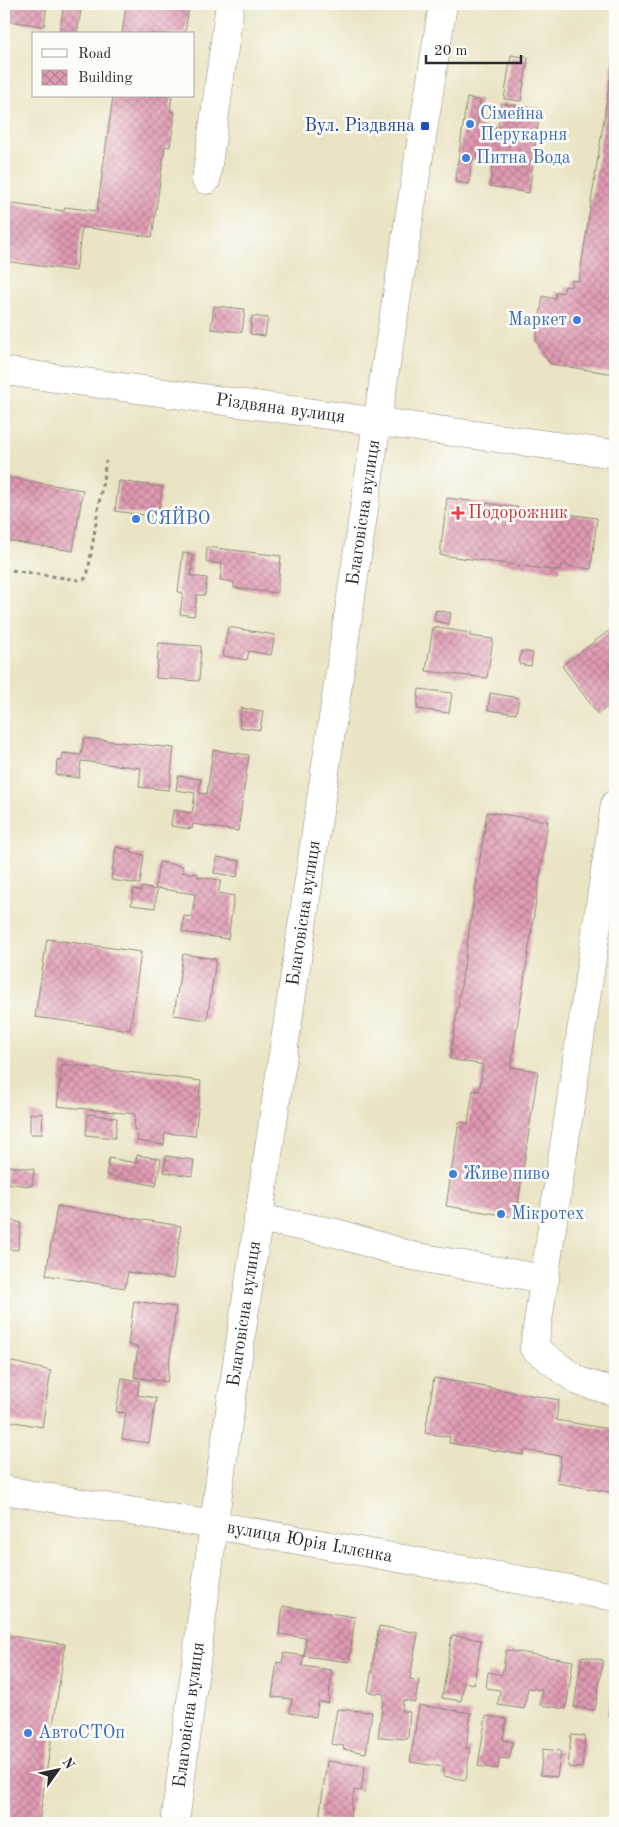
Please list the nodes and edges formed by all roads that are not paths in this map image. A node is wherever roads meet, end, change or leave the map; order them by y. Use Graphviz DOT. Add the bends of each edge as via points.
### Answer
graph roads {
  1 [pos="230,4"];
  2 [pos="443,4"];
  3 [pos="206,180"];
  4 [pos="4,370"];
  5 [pos="377,422"];
  6 [pos="615,454"];
  7 [pos="615,804"];
  8 [pos="258,1218"];
  9 [pos="545,1279"];
  10 [pos="615,1392"];
  11 [pos="4,1490"];
  12 [pos="214,1525"];
  13 [pos="615,1597"];
  14 [pos="175,1823"];
  1 -- 3 [label="main road"];
  2 -- 5 [label="main road, Благовісна вулиця"];
  4 -- 5 [label="main road, Різдвяна вулиця"];
  5 -- 6 [label="main road, Різдвяна вулиця"];
  5 -- 8 [label="main road, Благовісна вулиця"];
  7 -- 9 [label="main road"];
  8 -- 9 [label="main road" via="336,1233 412,1256"];
  8 -- 12 [label="main road, Благовісна вулиця"];
  9 -- 10 [label="main road" via="534,1348 578,1381"];
  11 -- 12 [label="main road, вулиця Юрія Іллєнка"];
  12 -- 13 [label="main road, вулиця Юрія Іллєнка"];
  12 -- 14 [label="main road, Благовісна вулиця"];
}
